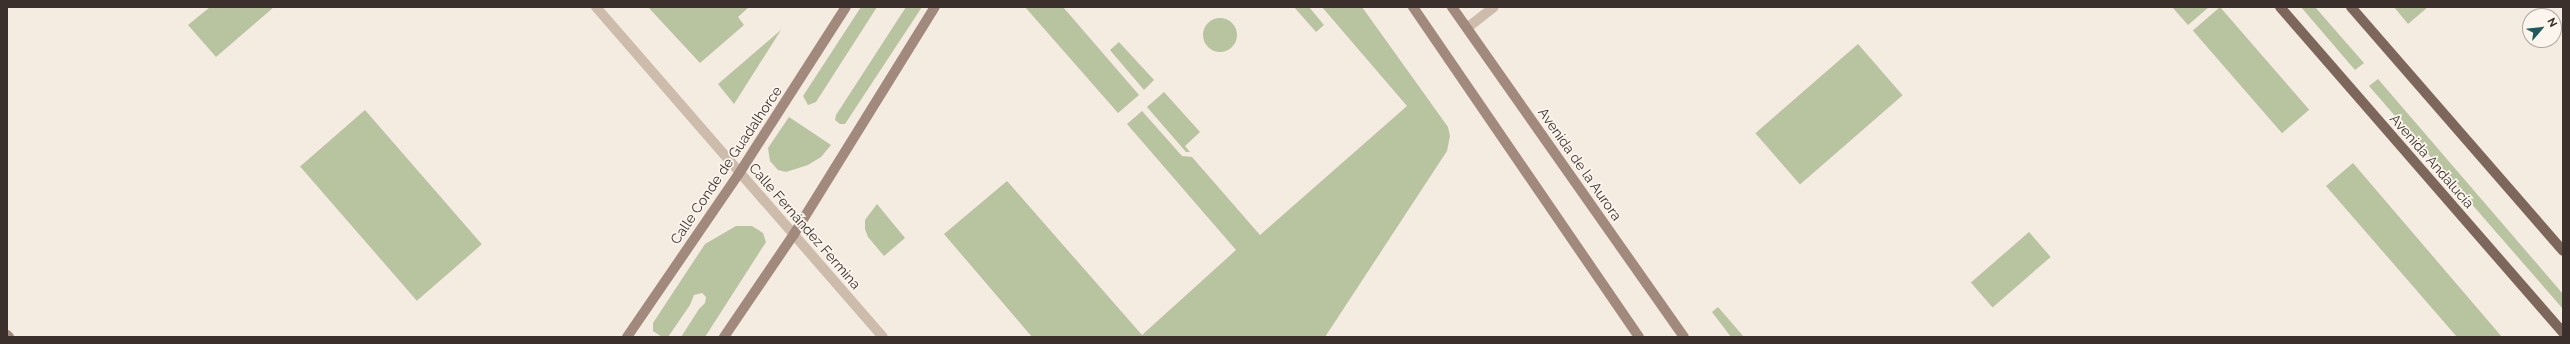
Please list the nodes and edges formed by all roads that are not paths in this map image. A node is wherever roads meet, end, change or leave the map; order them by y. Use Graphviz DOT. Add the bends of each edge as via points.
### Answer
graph roads {
  1 [pos="596,7"];
  2 [pos="846,7"];
  3 [pos="935,7"];
  4 [pos="1414,7"];
  5 [pos="1452,7"];
  6 [pos="1494,7"];
  7 [pos="2280,7"];
  8 [pos="2351,7"];
  9 [pos="1467,28"];
  10 [pos="740,172"];
  11 [pos="2532,215"];
  12 [pos="794,234"];
  13 [pos="2563,242"];
  14 [pos="2563,251"];
  15 [pos="2563,333"];
  16 [pos="7,335"];
  17 [pos="9,337"];
  18 [pos="627,337"];
  19 [pos="724,337"];
  20 [pos="883,337"];
  21 [pos="1639,337"];
  22 [pos="1684,337"];
  1 -- 10 [label="street, Calle Fernández Fermina"];
  2 -- 10 [label="main road, Calle Conde de Guadalhorce"];
  3 -- 12 [label="main road"];
  4 -- 21 [label="main road"];
  5 -- 9 [label="main road, Avenida de la Aurora"];
  6 -- 9 [label="street"];
  7 -- 15 [label="main road, Avenida Andalucía"];
  8 -- 11 [label="main road"];
  9 -- 22 [label="main road, Avenida de la Aurora"];
  10 -- 12 [label="street, Calle Fernández Fermina"];
  10 -- 18 [label="main road, Calle Conde de Guadalhorce"];
  11 -- 13 [label="main road"];
  11 -- 14 [label="main road"];
  12 -- 19 [label="main road"];
  12 -- 20 [label="street, Calle Fernández Fermina"];
  16 -- 17 [label="main road"];
}
